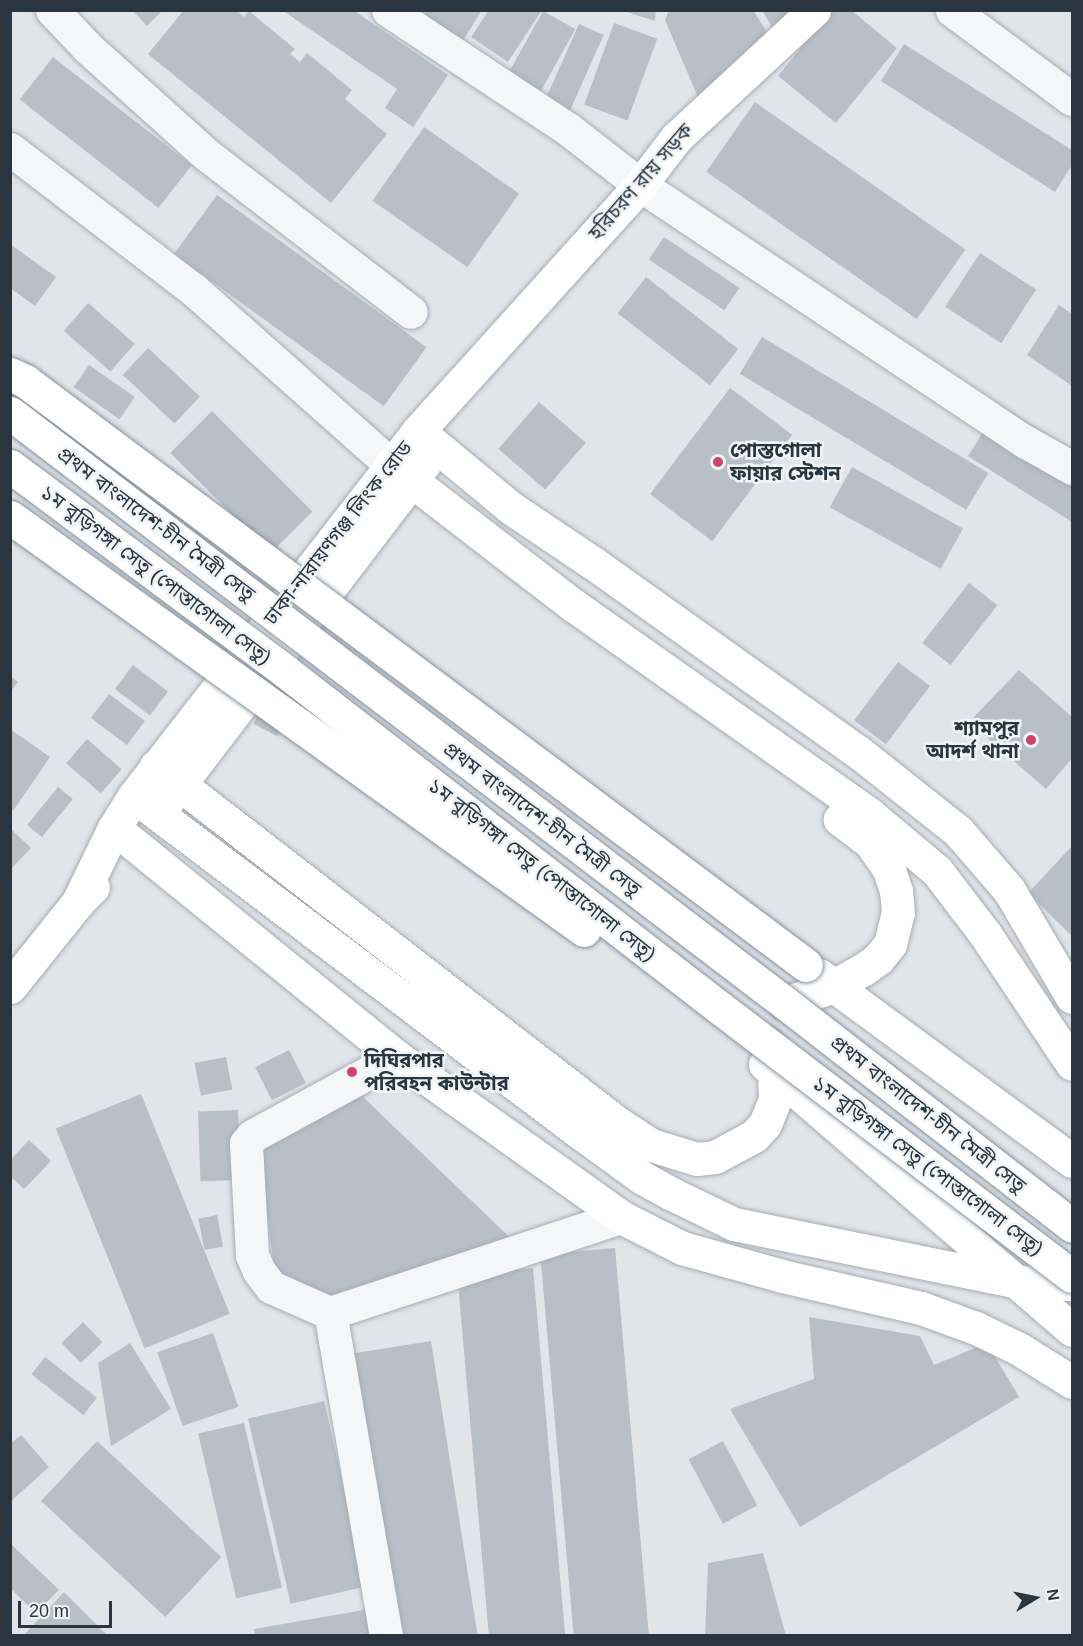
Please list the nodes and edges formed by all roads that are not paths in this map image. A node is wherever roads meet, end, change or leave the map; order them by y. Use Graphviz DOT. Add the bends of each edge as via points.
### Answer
graph roads {
  1 [pos="52,10"];
  2 [pos="388,10"];
  3 [pos="814,10"];
  4 [pos="952,10"];
  5 [pos="1072,99"];
  6 [pos="10,148"];
  7 [pos="640,185"];
  8 [pos="411,312"];
  9 [pos="10,374"];
  10 [pos="10,413"];
  11 [pos="428,439"];
  12 [pos="10,466"];
  13 [pos="1072,468"];
  14 [pos="394,482"];
  15 [pos="10,517"];
  16 [pos="168,774"];
  17 [pos="146,805"];
  18 [pos="125,837"];
  19 [pos="834,986"];
  20 [pos="10,987"];
  21 [pos="1072,998"];
  22 [pos="785,1003"];
  23 [pos="763,1055"];
  24 [pos="397,1057"];
  25 [pos="1072,1064"];
  26 [pos="1072,1161"];
  27 [pos="621,1217"];
  28 [pos="1072,1226"];
  29 [pos="1072,1276"];
  30 [pos="1019,1282"];
  31 [pos="1072,1284"];
  32 [pos="330,1313"];
  33 [pos="1072,1330"];
  34 [pos="1072,1382"];
  35 [pos="386,1635"];
  1 -- 8 [label="street" via="88,48 207,155"];
  2 -- 7 [label="street" via="568,129"];
  3 -- 7 [label="main road, হরিচরণ রায় সড়ক" via="676,138"];
  4 -- 5 [label="street"];
  6 -- 14 [label="street" via="194,290"];
  7 -- 11 [label="main road, হরিচরণ রায় সড়ক" via="478,364"];
  7 -- 13 [label="street" via="1026,442"];
  9 -- 19 [label="main road, bridge" via="25,381"];
  10 -- 22 [label="main road, প্রথম বাংলাদেশ-চীন মৈত্রী সেতু, bridge"];
  11 -- 14 [label="main road, ঢাকা-নারায়ণগঞ্জ লিংক রোড"];
  11 -- 21 [label="main road" via="511,508 857,751 958,831 1009,890"];
  12 -- 23 [label="main road, ১ম বুড়িগঙ্গা সেতু (পোস্তাগোলা সেতু), bridge" via="286,672"];
  14 -- 16 [label="main road, ঢাকা-নারায়ণগঞ্জ লিংক রোড"];
  14 -- 19 [label="main road" via="870,842 889,869 898,913 890,944 878,959"];
  14 -- 25 [label="main road" via="869,814 937,871 985,934"];
  15 -- 23 [label="main road, bridge"];
  16 -- 17 [label="main road, ঢাকা-নারায়ণগঞ্জ লিংক রোড"];
  16 -- 23 [label="main road" via="616,1122 651,1144 697,1158 714,1157 739,1146 765,1124 775,1099"];
  17 -- 18 [label="main road, ঢাকা-নারায়ণগঞ্জ লিংক রোড"];
  17 -- 30 [label="main road" via="588,1138 641,1177 672,1194 734,1224"];
  18 -- 20 [label="main road, ঢাকা-নারায়ণগঞ্জ লিংক রোড"];
  18 -- 24 [label="main road"];
  19 -- 22 [label="main road"];
  19 -- 26 [label="main road"];
  22 -- 28 [label="main road, প্রথম বাংলাদেশ-চীন মৈত্রী সেতু, bridge"];
  23 -- 29 [label="main road, ১ম বুড়িগঙ্গা সেতু (পোস্তাগোলা সেতু), bridge"];
  23 -- 30 [label="main road"];
  24 -- 27 [label="main road"];
  24 -- 32 [label="street" via="252,1136 246,1143 252,1255 259,1271 271,1287"];
  27 -- 32 [label="street"];
  27 -- 34 [label="main road" via="682,1248 921,1308 976,1328 1011,1344"];
  30 -- 31 [label="main road"];
  30 -- 33 [label="main road"];
  32 -- 35 [label="street"];
}
